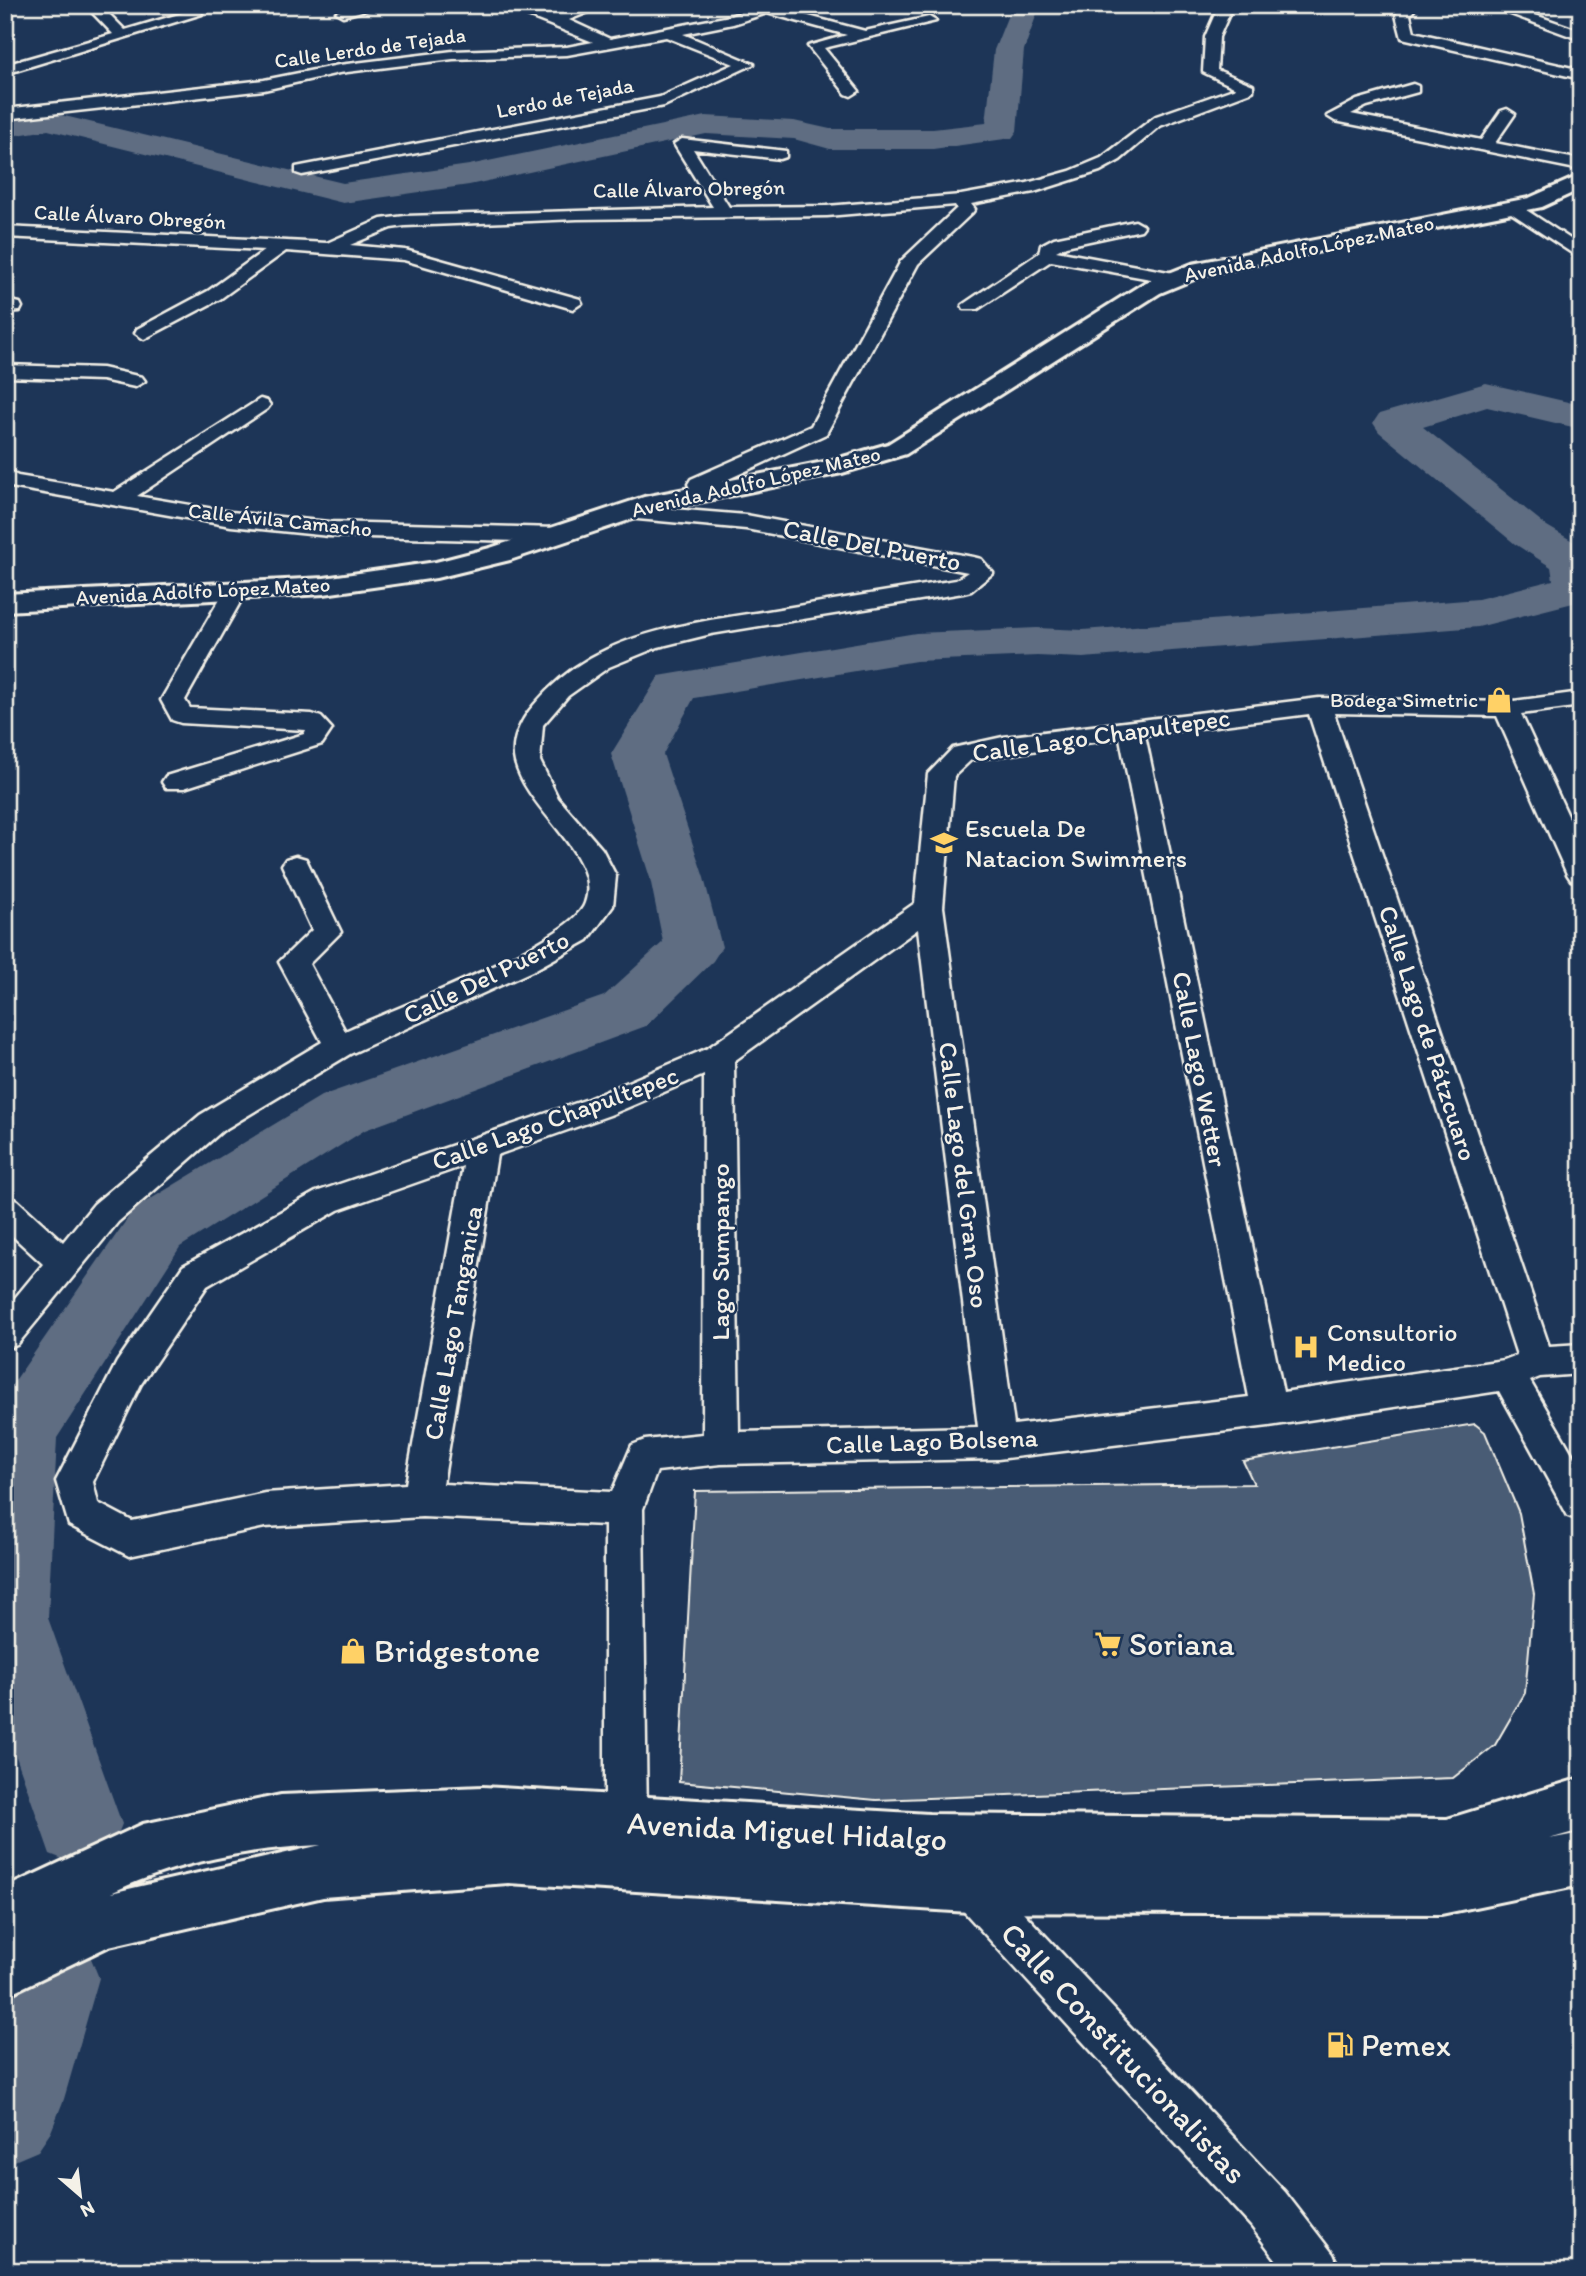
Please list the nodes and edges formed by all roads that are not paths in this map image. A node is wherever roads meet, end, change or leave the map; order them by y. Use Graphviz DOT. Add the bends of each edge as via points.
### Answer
graph roads {
  1 [pos="92,5"];
  2 [pos="378,5"];
  3 [pos="507,5"];
  4 [pos="599,5"];
  5 [pos="1226,5"];
  6 [pos="1411,5"];
  7 [pos="1493,5"];
  8 [pos="775,8"];
  9 [pos="191,10"];
  10 [pos="343,12"];
  11 [pos="556,20"];
  12 [pos="929,21"];
  13 [pos="668,33"];
  14 [pos="121,34"];
  15 [pos="865,35"];
  16 [pos="1581,36"];
  17 [pos="608,43"];
  18 [pos="5,70"];
  19 [pos="1581,75"];
  20 [pos="1413,89"];
  21 [pos="851,91"];
  22 [pos="5,114"];
  23 [pos="1507,114"];
  24 [pos="1485,146"];
  25 [pos="780,154"];
  26 [pos="1581,165"];
  27 [pos="302,170"];
  28 [pos="1581,181"];
  29 [pos="962,202"];
  30 [pos="1514,207"];
  31 [pos="724,212"];
  32 [pos="1135,226"];
  33 [pos="5,232"];
  34 [pos="279,248"];
  35 [pos="329,248"];
  36 [pos="1581,254"];
  37 [pos="1048,256"];
  38 [pos="1173,278"];
  39 [pos="573,303"];
  40 [pos="971,305"];
  41 [pos="144,333"];
  42 [pos="5,371"];
  43 [pos="135,381"];
  44 [pos="260,405"];
  45 [pos="8,480"];
  46 [pos="702,493"];
  47 [pos="118,499"];
  48 [pos="624,512"];
  49 [pos="557,536"];
  50 [pos="236,590"];
  51 [pos="5,603"];
  52 [pos="1581,699"];
  53 [pos="1319,705"];
  54 [pos="1506,709"];
  55 [pos="1131,728"];
  56 [pos="175,782"];
  57 [pos="296,865"];
  58 [pos="1581,874"];
  59 [pos="929,907"];
  60 [pos="339,1046"];
  61 [pos="719,1056"];
  62 [pos="483,1145"];
  63 [pos="5,1209"];
  64 [pos="64,1263"];
  65 [pos="5,1335"];
  66 [pos="1581,1359"];
  67 [pos="1522,1368"];
  68 [pos="1269,1410"];
  69 [pos="998,1443"];
  70 [pos="721,1448"];
  71 [pos="422,1500"];
  72 [pos="1581,1504"];
  73 [pos="624,1509"];
  74 [pos="1581,1804"];
  75 [pos="626,1822"];
  76 [pos="929,1840"];
  77 [pos="1581,1859"];
  78 [pos="969,1886"];
  79 [pos="5,1916"];
  80 [pos="5,1969"];
  81 [pos="1316,2271"];
  1 -- 14 [label="street"];
  2 -- 10 [label="street"];
  3 -- 11 [label="street"];
  4 -- 11 [label="street"];
  5 -- 29 [label="street, Calle Álvaro Obregón" via="1208,58 1210,72 1248,88 1160,120 1105,163 1033,187"];
  6 -- 19 [label="street" via="1404,15 1407,34"];
  7 -- 16 [label="street"];
  8 -- 13 [label="street, Calle Lerdo de Tejada"];
  8 -- 15 [label="street"];
  9 -- 14 [label="street"];
  11 -- 17 [label="street"];
  12 -- 15 [label="street"];
  13 -- 17 [label="street, Calle Lerdo de Tejada"];
  13 -- 27 [label="street, Lerdo de Tejada" via="747,64 664,101"];
  14 -- 18 [label="street"];
  15 -- 21 [label="street" via="815,46"];
  17 -- 22 [label="street, Calle Lerdo de Tejada" via="552,54 482,53 408,60 264,85"];
  20 -- 24 [label="street" via="1335,116"];
  23 -- 24 [label="street"];
  24 -- 26 [label="street"];
  25 -- 31 [label="street" via="682,144"];
  28 -- 30 [label="main road, Avenida Adolfo López Mateo" via="1535,203"];
  29 -- 31 [label="street, Calle Álvaro Obregón"];
  29 -- 46 [label="street" via="966,209 911,261 819,430 716,474 699,484"];
  30 -- 36 [label="street"];
  30 -- 38 [label="main road, Avenida Adolfo López Mateo"];
  31 -- 35 [label="street, Calle Álvaro Obregón" via="405,221 387,223"];
  32 -- 37 [label="street" via="1060,242 1047,249"];
  33 -- 34 [label="street, Calle Álvaro Obregón"];
  34 -- 35 [label="street, Calle Álvaro Obregón"];
  34 -- 41 [label="street" via="214,295"];
  35 -- 39 [label="street" via="405,255"];
  37 -- 38 [label="street"];
  37 -- 40 [label="street"];
  38 -- 46 [label="main road, Avenida Adolfo López Mateo" via="897,449 833,468"];
  42 -- 43 [label="street" via="102,374"];
  44 -- 47 [label="street"];
  45 -- 47 [label="street, Calle Ávila Camacho"];
  46 -- 48 [label="main road, Avenida Adolfo López Mateo"];
  47 -- 49 [label="street, Calle Ávila Camacho" via="329,530"];
  48 -- 49 [label="main road, Avenida Adolfo López Mateo"];
  48 -- 60 [label="street, Calle Del Puerto" via="746,522 973,564 982,573 963,586 711,627 650,642 600,662 559,691 531,724 527,761 546,801 592,855 602,876 599,906 578,933 524,963"];
  49 -- 50 [label="main road, Avenida Adolfo López Mateo" via="436,570 324,586"];
  50 -- 51 [label="main road, Avenida Adolfo López Mateo"];
  50 -- 56 [label="street" via="173,700 181,715 312,722 319,729 313,739"];
  52 -- 54 [label="street, Calle Lago Chapultepec"];
  53 -- 54 [label="street, Calle Lago Chapultepec"];
  53 -- 55 [label="street, Calle Lago Chapultepec"];
  53 -- 67 [label="street, Calle Lago de Pátzcuaro"];
  54 -- 58 [label="street"];
  55 -- 59 [label="street, Calle Lago Chapultepec" via="962,754 941,774"];
  55 -- 68 [label="street, Calle Lago Wetter"];
  57 -- 60 [label="street" via="327,932 293,962"];
  59 -- 61 [label="street, Calle Lago Chapultepec"];
  59 -- 69 [label="street, Calle Lago del Gran Oso"];
  60 -- 64 [label="street, Calle Del Puerto" via="211,1123 106,1213"];
  61 -- 62 [label="street, Calle Lago Chapultepec" via="599,1107"];
  61 -- 70 [label="street, Lago Sumpango"];
  62 -- 71 [label="street, Calle Lago Tanganica"];
  62 -- 71 [label="street, Calle Lago Chapultepec" via="327,1201 195,1276 130,1373 74,1481 82,1513 129,1539 265,1510"];
  63 -- 64 [label="street"];
  64 -- 65 [label="street, Calle Del Puerto"];
  66 -- 67 [label="street, Calle Lago Bolsena"];
  67 -- 68 [label="street, Calle Lago Bolsena"];
  67 -- 72 [label="street"];
  68 -- 69 [label="street, Calle Lago Bolsena"];
  69 -- 70 [label="street, Calle Lago Bolsena"];
  70 -- 73 [label="street, Calle Lago Bolsena" via="645,1456"];
  71 -- 73 [label="street, Calle Lago Chapultepec"];
  73 -- 75 [label="street, Calle Lago Bolsena"];
  74 -- 76 [label="main road, Avenida Miguel Hidalgo" via="1447,1845"];
  75 -- 76 [label="main road, Avenida Miguel Hidalgo"];
  75 -- 79 [label="main road, Avenida Miguel Hidalgo" via="483,1813 281,1821 143,1850"];
  76 -- 78 [label="street, Calle Constitucionalistas"];
  77 -- 78 [label="main road, Avenida Miguel Hidalgo" via="1441,1888"];
  78 -- 80 [label="main road, Avenida Miguel Hidalgo" via="508,1857 323,1871 104,1921"];
  78 -- 81 [label="street, Calle Constitucionalistas" via="1268,2209"];
}
